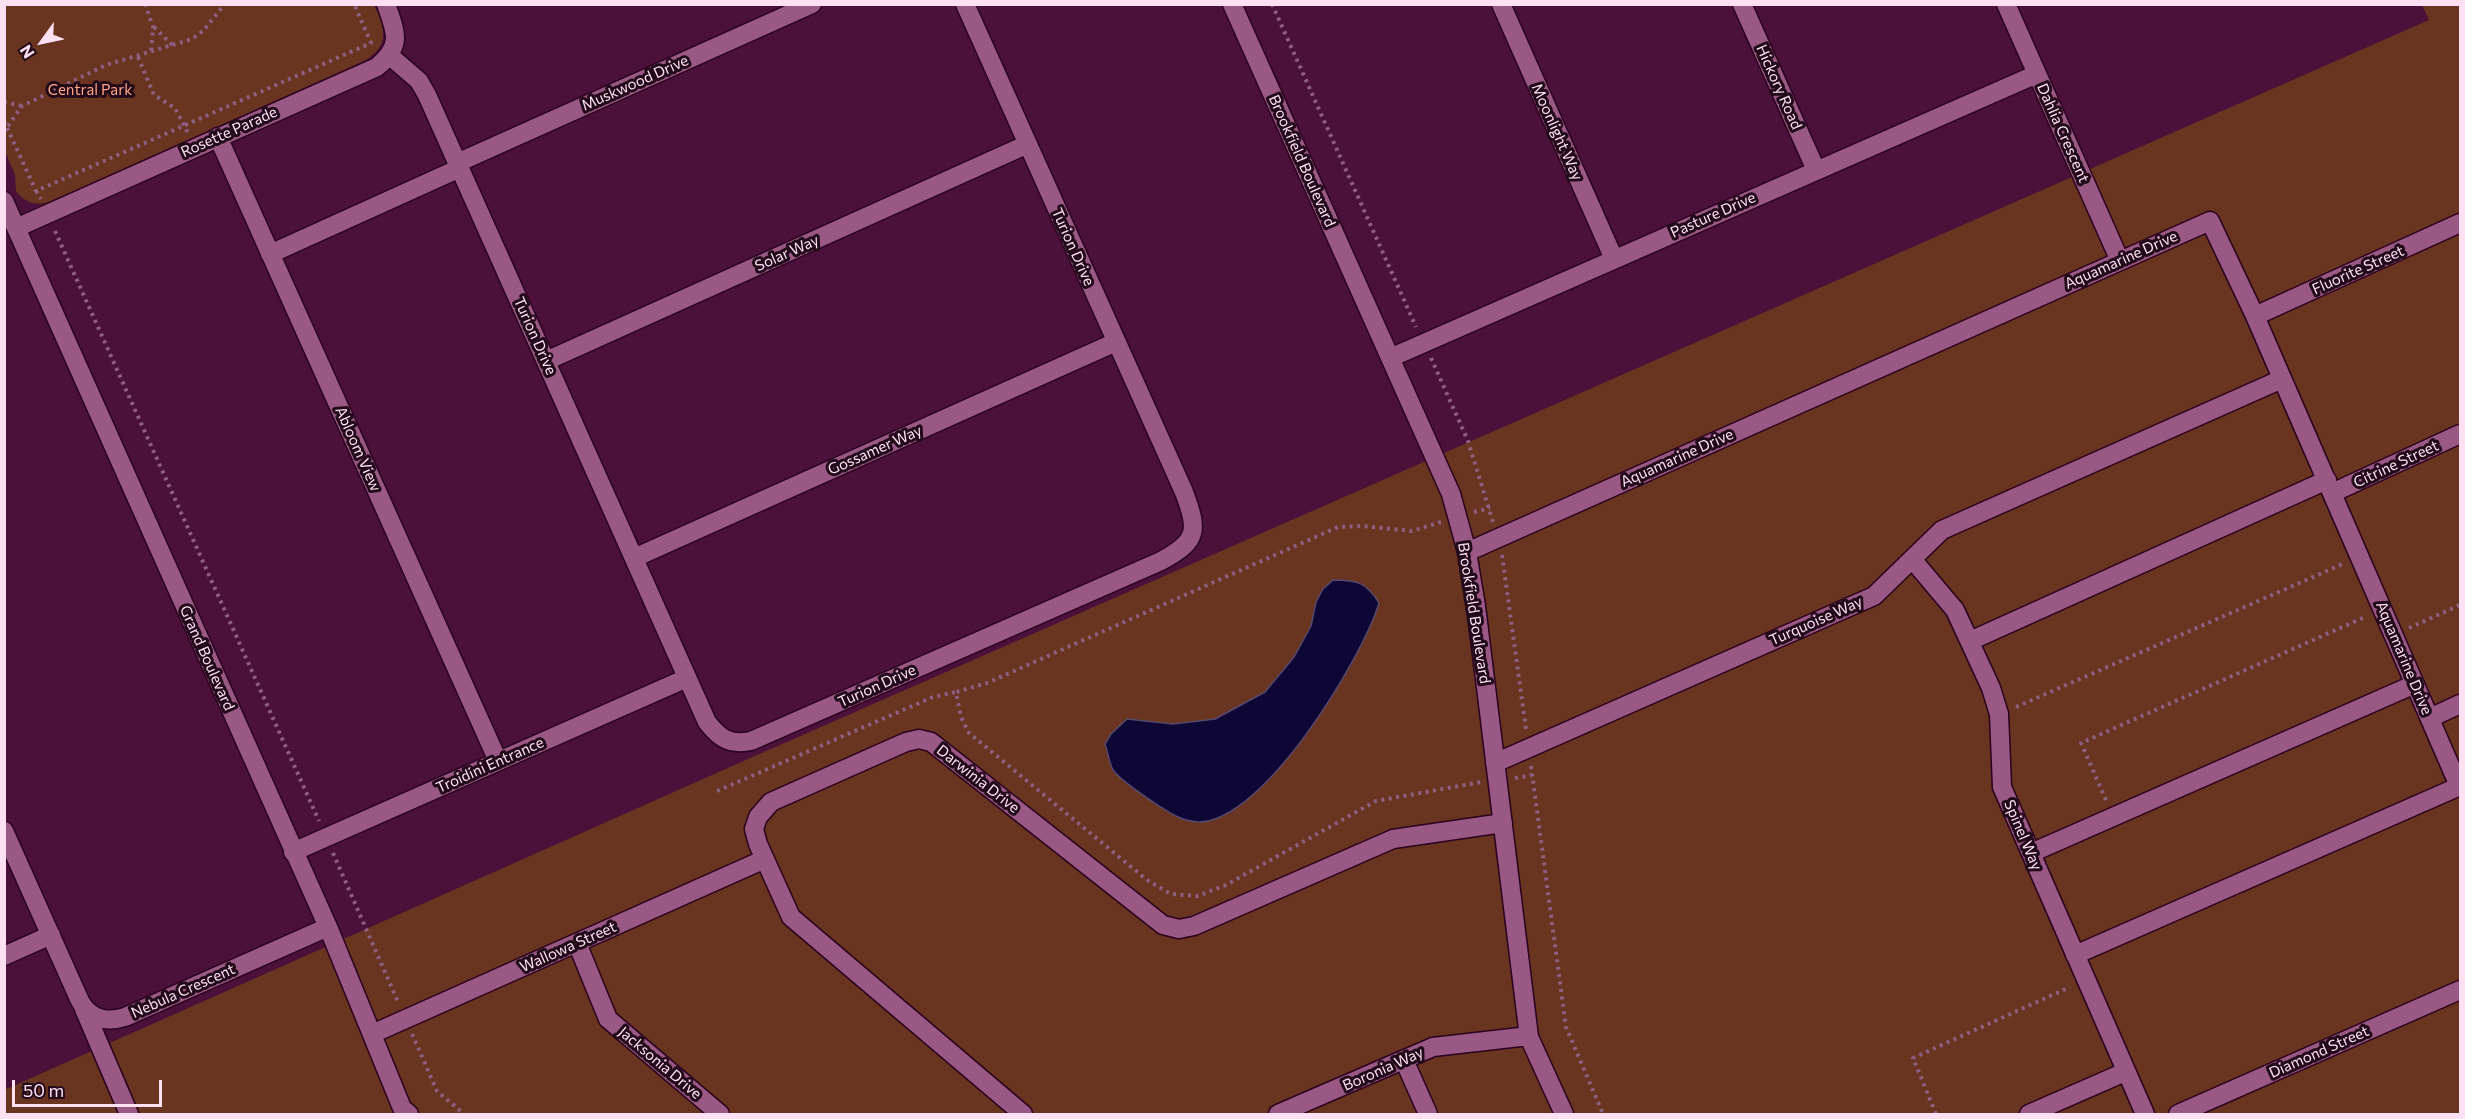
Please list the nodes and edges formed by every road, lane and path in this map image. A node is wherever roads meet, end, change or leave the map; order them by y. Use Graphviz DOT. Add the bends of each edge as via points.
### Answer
graph roads {
  1 [pos="145,4"];
  2 [pos="225,4"];
  3 [pos="354,4"];
  4 [pos="386,4"];
  5 [pos="812,4"];
  6 [pos="965,4"];
  7 [pos="1232,4"];
  8 [pos="1272,4"];
  9 [pos="1500,4"];
  10 [pos="1742,4"];
  11 [pos="2006,4"];
  12 [pos="153,27"];
  13 [pos="173,45"];
  14 [pos="151,52"];
  15 [pos="390,56"];
  16 [pos="138,57"];
  17 [pos="2037,74"];
  18 [pos="4,102"];
  19 [pos="22,106"];
  20 [pos="4,121"];
  21 [pos="185,126"];
  22 [pos="7,127"];
  23 [pos="218,137"];
  24 [pos="1028,144"];
  25 [pos="195,148"];
  26 [pos="459,166"];
  27 [pos="1816,170"];
  28 [pos="4,201"];
  29 [pos="2460,223"];
  30 [pos="16,228"];
  31 [pos="60,243"];
  32 [pos="270,254"];
  33 [pos="1614,259"];
  34 [pos="2120,261"];
  35 [pos="2255,316"];
  36 [pos="1116,342"];
  37 [pos="1424,344"];
  38 [pos="1390,358"];
  39 [pos="546,361"];
  40 [pos="2282,379"];
  41 [pos="2460,434"];
  42 [pos="2330,487"];
  43 [pos="1490,508"];
  44 [pos="1457,516"];
  45 [pos="1498,538"];
  46 [pos="1467,552"];
  47 [pos="2360,556"];
  48 [pos="634,558"];
  49 [pos="1912,559"];
  50 [pos="2460,605"];
  51 [pos="2383,609"];
  52 [pos="2394,634"];
  53 [pos="1970,641"];
  54 [pos="687,678"];
  55 [pos="2415,684"];
  56 [pos="956,692"];
  57 [pos="2460,704"];
  58 [pos="1999,714"];
  59 [pos="2430,718"];
  60 [pos="1529,748"];
  61 [pos="498,761"];
  62 [pos="1496,771"];
  63 [pos="1532,775"];
  64 [pos="2460,786"];
  65 [pos="717,791"];
  66 [pos="2113,817"];
  67 [pos="1503,823"];
  68 [pos="4,831"];
  69 [pos="326,837"];
  70 [pos="293,852"];
  71 [pos="2031,854"];
  72 [pos="765,859"];
  73 [pos="328,927"];
  74 [pos="366,927"];
  75 [pos="51,935"];
  76 [pos="577,943"];
  77 [pos="2075,955"];
  78 [pos="4,956"];
  79 [pos="2086,980"];
  80 [pos="2460,990"];
  81 [pos="84,1010"];
  82 [pos="372,1034"];
  83 [pos="1529,1036"];
  84 [pos="1404,1060"];
  85 [pos="2125,1072"];
  86 [pos="129,1114"];
  87 [pos="410,1114"];
  88 [pos="720,1114"];
  89 [pos="1023,1114"];
  90 [pos="1278,1114"];
  91 [pos="1428,1114"];
  92 [pos="1564,1114"];
  93 [pos="1603,1114"];
  94 [pos="1936,1114"];
  95 [pos="2029,1114"];
  96 [pos="2145,1114"];
  97 [pos="2178,1114"];
  1 -- 12 [label="path"];
  2 -- 13 [label="path" via="203,31"];
  3 -- 21 [label="path" via="371,43"];
  4 -- 15 [label="street" via="396,31"];
  5 -- 26 [label="street, Muskwood Drive"];
  6 -- 24 [label="street, Turion Drive"];
  7 -- 38 [label="street, Brookfield Boulevard"];
  8 -- 37 [label="path"];
  9 -- 33 [label="street, Moonlight Way"];
  10 -- 27 [label="street, Hickory Road"];
  11 -- 17 [label="street, Dahlia Crescent"];
  12 -- 13 [label="path"];
  12 -- 14 [label="path"];
  13 -- 14 [label="path"];
  14 -- 16 [label="path"];
  15 -- 23 [label="street, Rosette Parade" via="377,67"];
  15 -- 26 [label="street, Turion Drive" via="419,81"];
  16 -- 19 [label="path" via="106,65"];
  16 -- 21 [label="path" via="154,95 176,108"];
  17 -- 27 [label="street, Pasture Drive"];
  17 -- 34 [label="street, Dahlia Crescent"];
  18 -- 19 [label="path"];
  19 -- 22 [label="path"];
  20 -- 22 [label="path"];
  21 -- 22 [label="path" via="36,191"];
  21 -- 25 [label="path"];
  23 -- 25 [label="street, Rosette Parade"];
  23 -- 32 [label="street, Abloom View"];
  24 -- 36 [label="street, Turion Drive"];
  24 -- 39 [label="street, Solar Way"];
  25 -- 30 [label="street, Rosette Parade"];
  26 -- 32 [label="street, Muskwood Drive"];
  26 -- 39 [label="street, Turion Drive"];
  27 -- 33 [label="street, Pasture Drive"];
  28 -- 30 [label="street, Grand Boulevard"];
  29 -- 35 [label="street, Fluorite Street"];
  30 -- 70 [label="street, Grand Boulevard"];
  31 -- 69 [label="path"];
  32 -- 61 [label="street, Abloom View"];
  33 -- 37 [label="street, Pasture Drive"];
  34 -- 35 [label="street, Aquamarine Drive" via="2210,221"];
  34 -- 45 [label="street, Aquamarine Drive"];
  35 -- 40 [label="street, Aquamarine Drive"];
  36 -- 48 [label="street, Gossamer Way"];
  36 -- 54 [label="street, Turion Drive" via="1193,515 1189,543 1179,551 751,741 737,744 715,732"];
  37 -- 38 [label="street, Pasture Drive"];
  37 -- 43 [label="path" via="1468,441"];
  38 -- 44 [label="street, Brookfield Boulevard" via="1451,494"];
  39 -- 48 [label="street, Turion Drive"];
  40 -- 42 [label="street, Aquamarine Drive"];
  40 -- 49 [label="street, Turquoise Way" via="1942,530"];
  41 -- 42 [label="street, Citrine Street"];
  42 -- 47 [label="street, Aquamarine Drive"];
  42 -- 53 [label="street, Citrine Street"];
  43 -- 44 [label="path"];
  43 -- 45 [label="path"];
  44 -- 46 [label="street, Brookfield Boulevard"];
  44 -- 56 [label="path" via="1412,531 1338,527 987,683"];
  45 -- 46 [label="street, Aquamarine Drive"];
  45 -- 60 [label="path"];
  46 -- 62 [label="street, Brookfield Boulevard"];
  47 -- 51 [label="street, Aquamarine Drive"];
  47 -- 58 [label="path"];
  48 -- 54 [label="street, Turion Drive"];
  49 -- 53 [label="street, Spinel Way" via="1955,610"];
  49 -- 60 [label="street, Turquoise Way" via="1874,596"];
  50 -- 52 [label="path"];
  51 -- 52 [label="street, Aquamarine Drive"];
  51 -- 66 [label="path" via="2081,743"];
  52 -- 55 [label="street, Aquamarine Drive"];
  53 -- 58 [label="street, Spinel Way"];
  54 -- 61 [label="street, Troidini Entrance"];
  55 -- 59 [label="street, Aquamarine Drive"];
  55 -- 66 [label="street"];
  56 -- 62 [label="path" via="969,733 1147,880 1172,894 1198,896 1226,885 1376,801"];
  56 -- 65 [label="path" via="933,697"];
  57 -- 59 [label="street"];
  58 -- 71 [label="street, Spinel Way" via="2002,787"];
  59 -- 64 [label="street, Aquamarine Drive"];
  60 -- 62 [label="street, Turquoise Way"];
  60 -- 63 [label="path"];
  61 -- 69 [label="street, Troidini Entrance"];
  62 -- 63 [label="path"];
  62 -- 67 [label="street, Brookfield Boulevard"];
  63 -- 93 [label="path" via="1566,1027"];
  64 -- 77 [label="street, Aquamarine Drive"];
  66 -- 71 [label="street"];
  67 -- 72 [label="street, Darwinia Drive" via="1393,839 1194,926 1179,929 1163,925 931,742 919,739 771,802 754,829"];
  67 -- 83 [label="street, Brookfield Boulevard"];
  68 -- 75 [label="street"];
  69 -- 70 [label="street, Troidini Entrance"];
  69 -- 74 [label="path"];
  70 -- 73 [label="street, Grand Boulevard"];
  71 -- 77 [label="street, Spinel Way"];
  72 -- 76 [label="street, Wallowa Street"];
  72 -- 89 [label="street, Darwinia Drive" via="791,917"];
  73 -- 81 [label="street, Nebula Crescent" via="125,1017 102,1019"];
  73 -- 82 [label="street, Grand Boulevard"];
  75 -- 78 [label="street"];
  75 -- 81 [label="street"];
  76 -- 82 [label="street, Wallowa Street"];
  76 -- 88 [label="street, Jacksonia Drive" via="608,1019"];
  77 -- 79 [label="street, Spinel Way"];
  79 -- 85 [label="street, Spinel Way"];
  79 -- 94 [label="path" via="1913,1058"];
  80 -- 97 [label="street, Diamond Street"];
  81 -- 86 [label="street"];
  82 -- 87 [label="street, Grand Boulevard" via="402,1108"];
  83 -- 84 [label="street, Boronia Way" via="1433,1047"];
  83 -- 92 [label="street, Brookfield Boulevard"];
  84 -- 90 [label="street, Boronia Way"];
  84 -- 91 [label="street"];
  85 -- 95 [label="street"];
  85 -- 96 [label="street, Spinel Way"];
}
